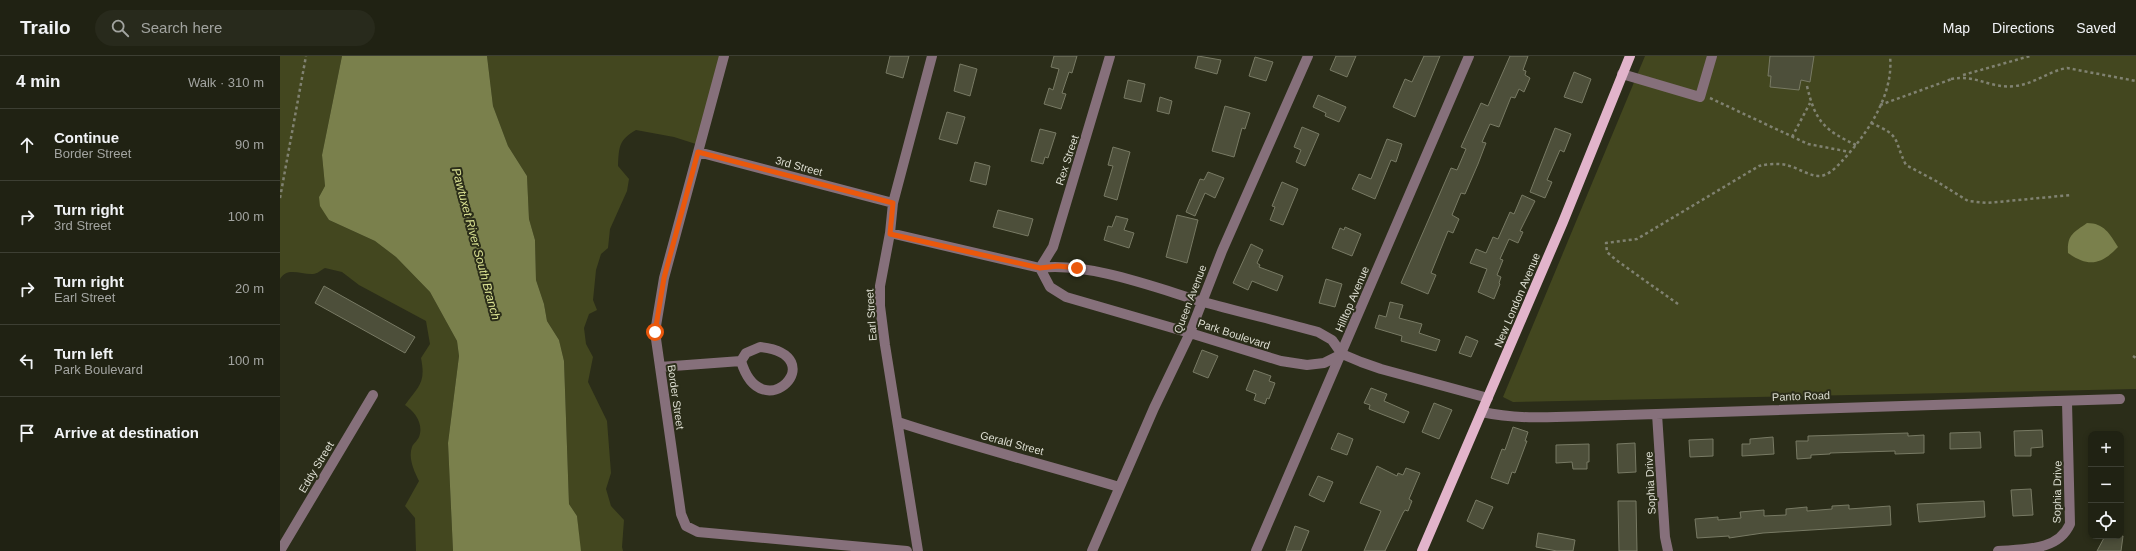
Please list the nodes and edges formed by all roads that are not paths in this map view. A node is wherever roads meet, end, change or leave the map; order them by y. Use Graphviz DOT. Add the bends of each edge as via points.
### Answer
graph roads {
  1 [pos="724,56"];
  2 [pos="932,56"];
  3 [pos="1110,56"];
  4 [pos="1308,56"];
  5 [pos="1469,56"];
  6 [pos="1630,56"];
  7 [pos="1712,56"];
  8 [pos="1622,74"];
  9 [pos="698,152"];
  10 [pos="893,203"];
  11 [pos="890,234"];
  12 [pos="1040,268"];
  13 [pos="1202,301"];
  14 [pos="1190,332"];
  15 [pos="1342,354"];
  16 [pos="741,362"];
  17 [pos="660,367"];
  18 [pos="373,395"];
  19 [pos="1488,398"];
  20 [pos="2120,399"];
  21 [pos="2067,402"];
  22 [pos="1482,412"];
  23 [pos="1657,414"];
  24 [pos="898,422"];
  25 [pos="1119,487"];
  26 [pos="280,551"];
  27 [pos="907,551"];
  28 [pos="918,551"];
  29 [pos="1092,551"];
  30 [pos="1256,551"];
  31 [pos="1422,551"];
  32 [pos="1668,551"];
  33 [pos="1998,551"];
  1 -- 9 [label="street, Border Street"];
  2 -- 10 [label="street, Earl Street"];
  3 -- 12 [label="street, Rex Street" via="1053,247"];
  4 -- 13 [label="street, Queen Avenue"];
  5 -- 15 [label="street, Hilltop Avenue"];
  6 -- 8 [label="main road, New London Avenue"];
  7 -- 8 [label="street" via="1700,97"];
  8 -- 19 [label="main road, New London Avenue"];
  9 -- 10 [label="street, 3rd Street"];
  9 -- 17 [label="street, Border Street" via="664,278 655,332"];
  10 -- 11 [label="street, Earl Street"];
  11 -- 12 [label="street, Park Boulevard"];
  11 -- 24 [label="street, Earl Street" via="880,286 880,306"];
  12 -- 13 [label="street, Park Boulevard" via="1077,268"];
  12 -- 14 [label="street, Park Boulevard" via="1050,287 1066,297"];
  13 -- 14 [label="street, Queen Avenue"];
  13 -- 15 [label="street, Park Boulevard" via="1318,332 1332,340"];
  14 -- 15 [label="street, Park Boulevard" via="1281,361 1307,365 1324,363"];
  14 -- 25 [label="street, Queen Avenue"];
  15 -- 19 [label="street" via="1381,369"];
  15 -- 30 [label="street, Hilltop Avenue"];
  16 -- 16 [label="street" via="746,376 755,386 773,390 786,386 790,381 791,364 785,354 773,349 752,349"];
  16 -- 17 [label="street"];
  17 -- 27 [label="street, Border Street" via="681,514 686,526 698,532"];
  18 -- 26 [label="street, Eddy Street"];
  19 -- 22 [label="main road, New London Avenue"];
  20 -- 21 [label="street, Panto Road"];
  21 -- 23 [label="street, Panto Road" via="1916,404"];
  21 -- 33 [label="street, Sophia Drive" via="2070,524 2067,533 2047,547"];
  22 -- 23 [label="street, Panto Road" via="1534,417"];
  22 -- 31 [label="main road, New London Avenue"];
  23 -- 32 [label="street, Sophia Drive"];
  24 -- 25 [label="street, Gerald Street"];
  24 -- 28 [label="street, Earl Street"];
  25 -- 29 [label="street, Queen Avenue"];
}
